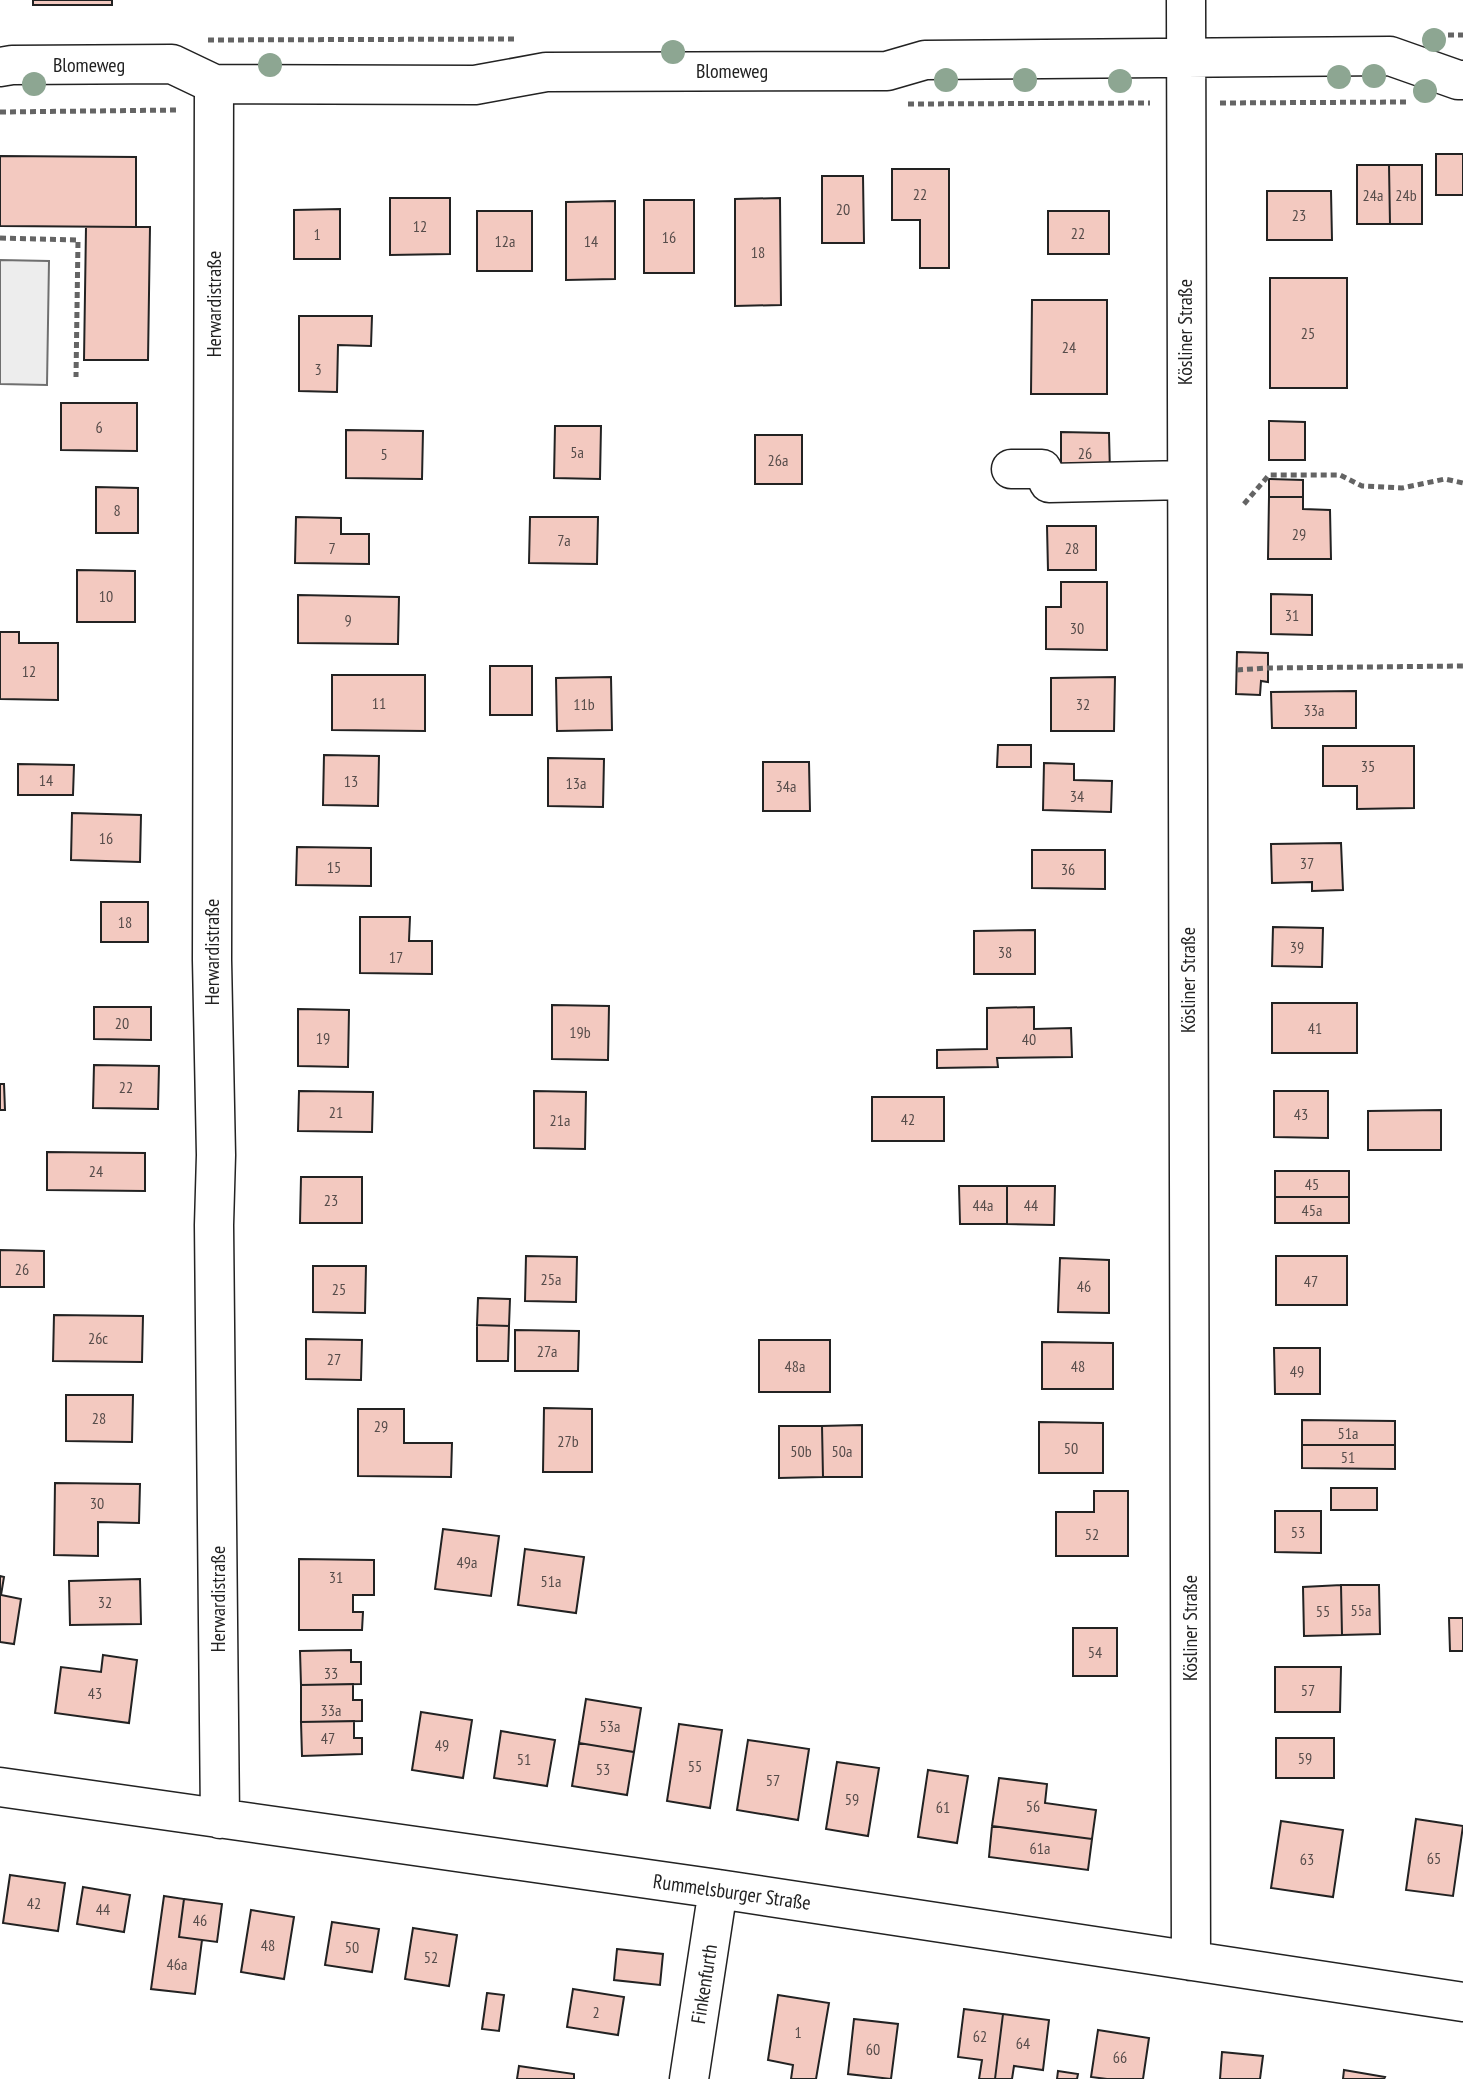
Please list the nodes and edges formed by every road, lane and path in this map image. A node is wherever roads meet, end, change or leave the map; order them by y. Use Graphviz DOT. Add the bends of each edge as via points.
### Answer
graph roads {
  1 [pos="1186,0"];
  2 [pos="1184,57"];
  3 [pos="0,67"];
  4 [pos="1463,80"];
  5 [pos="214,84"];
  6 [pos="0,238"];
  7 [pos="76,377"];
  8 [pos="1011,469"];
  9 [pos="1186,480"];
  10 [pos="1463,483"];
  11 [pos="1244,504"];
  12 [pos="1463,666"];
  13 [pos="1237,670"];
  14 [pos="0,1787"];
  15 [pos="220,1819"];
  16 [pos="718,1889"];
  17 [pos="1191,1961"];
  18 [pos="1463,2002"];
  19 [pos="689,2079"];
  1 -- 2 [label="street, Kösliner Straße"];
  2 -- 4 [label="street, Blomeweg" via="1390,56"];
  2 -- 5 [label="street, Blomeweg" via="925,60 887,71 546,72 475,85"];
  2 -- 9 [label="street, Kösliner Straße"];
  3 -- 5 [label="street, Blomeweg" via="172,64"];
  5 -- 15 [label="street, Herwardistraße" via="212,960"];
  6 -- 7 [label="path" via="78,240"];
  8 -- 9 [label="street" via="1042,469 1049,483"];
  9 -- 17 [label="street, Kösliner Straße"];
  10 -- 11 [label="path" via="1445,479 1402,488 1362,486 1340,475 1269,475"];
  12 -- 13 [label="path"];
  14 -- 15 [label="street, Rummelsburger Straße"];
  15 -- 16 [label="street, Rummelsburger Straße"];
  16 -- 17 [label="street, Rummelsburger Straße"];
  16 -- 19 [label="street, Finkenfurth"];
  17 -- 18 [label="street, Rummelsburger Straße"];
}
